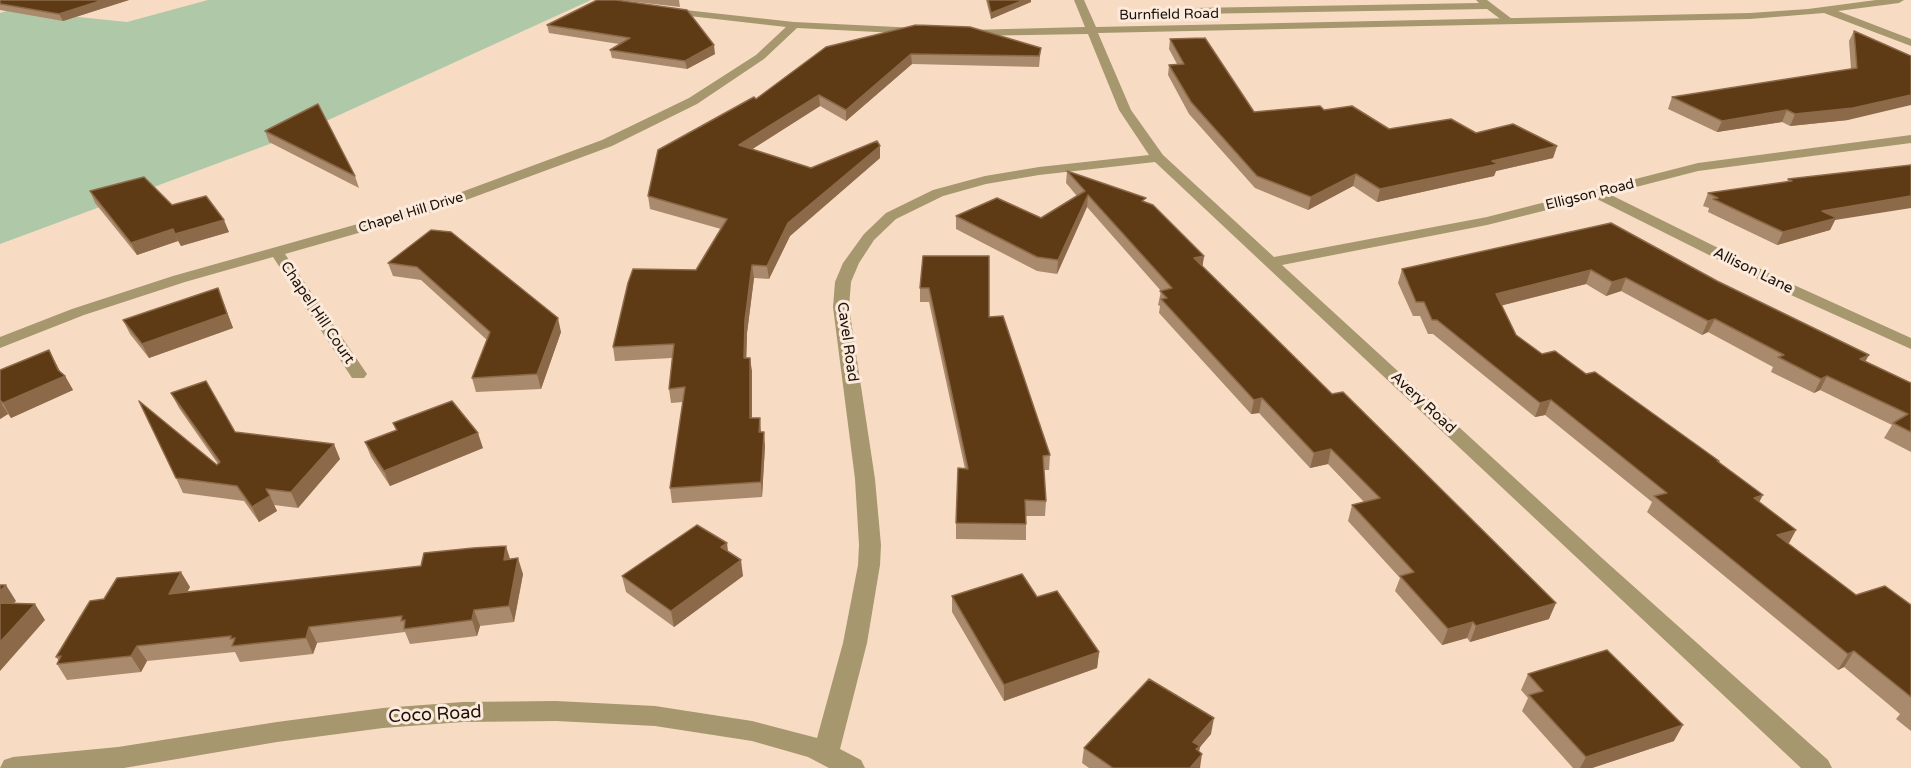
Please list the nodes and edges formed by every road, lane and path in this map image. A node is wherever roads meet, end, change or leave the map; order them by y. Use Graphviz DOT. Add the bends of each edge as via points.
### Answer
graph roads {
  1 [pos="1079,0"];
  2 [pos="1899,0"];
  3 [pos="1484,3"];
  4 [pos="659,10"];
  5 [pos="1825,10"];
  6 [pos="1193,11"];
  7 [pos="1511,22"];
  8 [pos="794,25"];
  9 [pos="924,31"];
  10 [pos="1092,31"];
  11 [pos="957,32"];
  12 [pos="1911,43"];
  13 [pos="1911,140"];
  14 [pos="1158,158"];
  15 [pos="1596,194"];
  16 [pos="276,251"];
  17 [pos="1271,262"];
  18 [pos="0,342"];
  19 [pos="1911,344"];
  20 [pos="358,374"];
  21 [pos="826,754"];
  22 [pos="13,768"];
  23 [pos="852,768"];
  24 [pos="1819,768"];
  1 -- 10 [label="street, Avery Road"];
  2 -- 5 [label="street, Burnfield Road"];
  3 -- 6 [label="street"];
  3 -- 7 [label="street"];
  4 -- 8 [label="street"];
  5 -- 7 [label="street, Burnfield Road" via="1750,16"];
  5 -- 12 [label="street"];
  7 -- 10 [label="street, Burnfield Road"];
  8 -- 9 [label="street"];
  8 -- 16 [label="street, Chapel Hill Drive" via="729,79 607,143 434,207"];
  10 -- 11 [label="street, Burnfield Road"];
  10 -- 14 [label="street, Avery Road" via="1125,110"];
  13 -- 15 [label="street, Elligson Road" via="1721,163"];
  14 -- 17 [label="street, Avery Road"];
  14 -- 21 [label="street, Cavel Road" via="1039,171 985,180 938,194 891,216 869,237 851,263 843,282 841,307 865,479 869,565 855,643"];
  15 -- 17 [label="street, Elligson Road" via="1486,221"];
  15 -- 19 [label="street, Allison Lane"];
  16 -- 18 [label="street, Chapel Hill Drive" via="89,308"];
  16 -- 20 [label="street, Chapel Hill Court"];
  17 -- 24 [label="street, Avery Road"];
  21 -- 22 [label="street, Coco Road" via="752,731 655,716 463,712 383,718 118,758"];
  21 -- 23 [label="street, Coco Road"];
}
